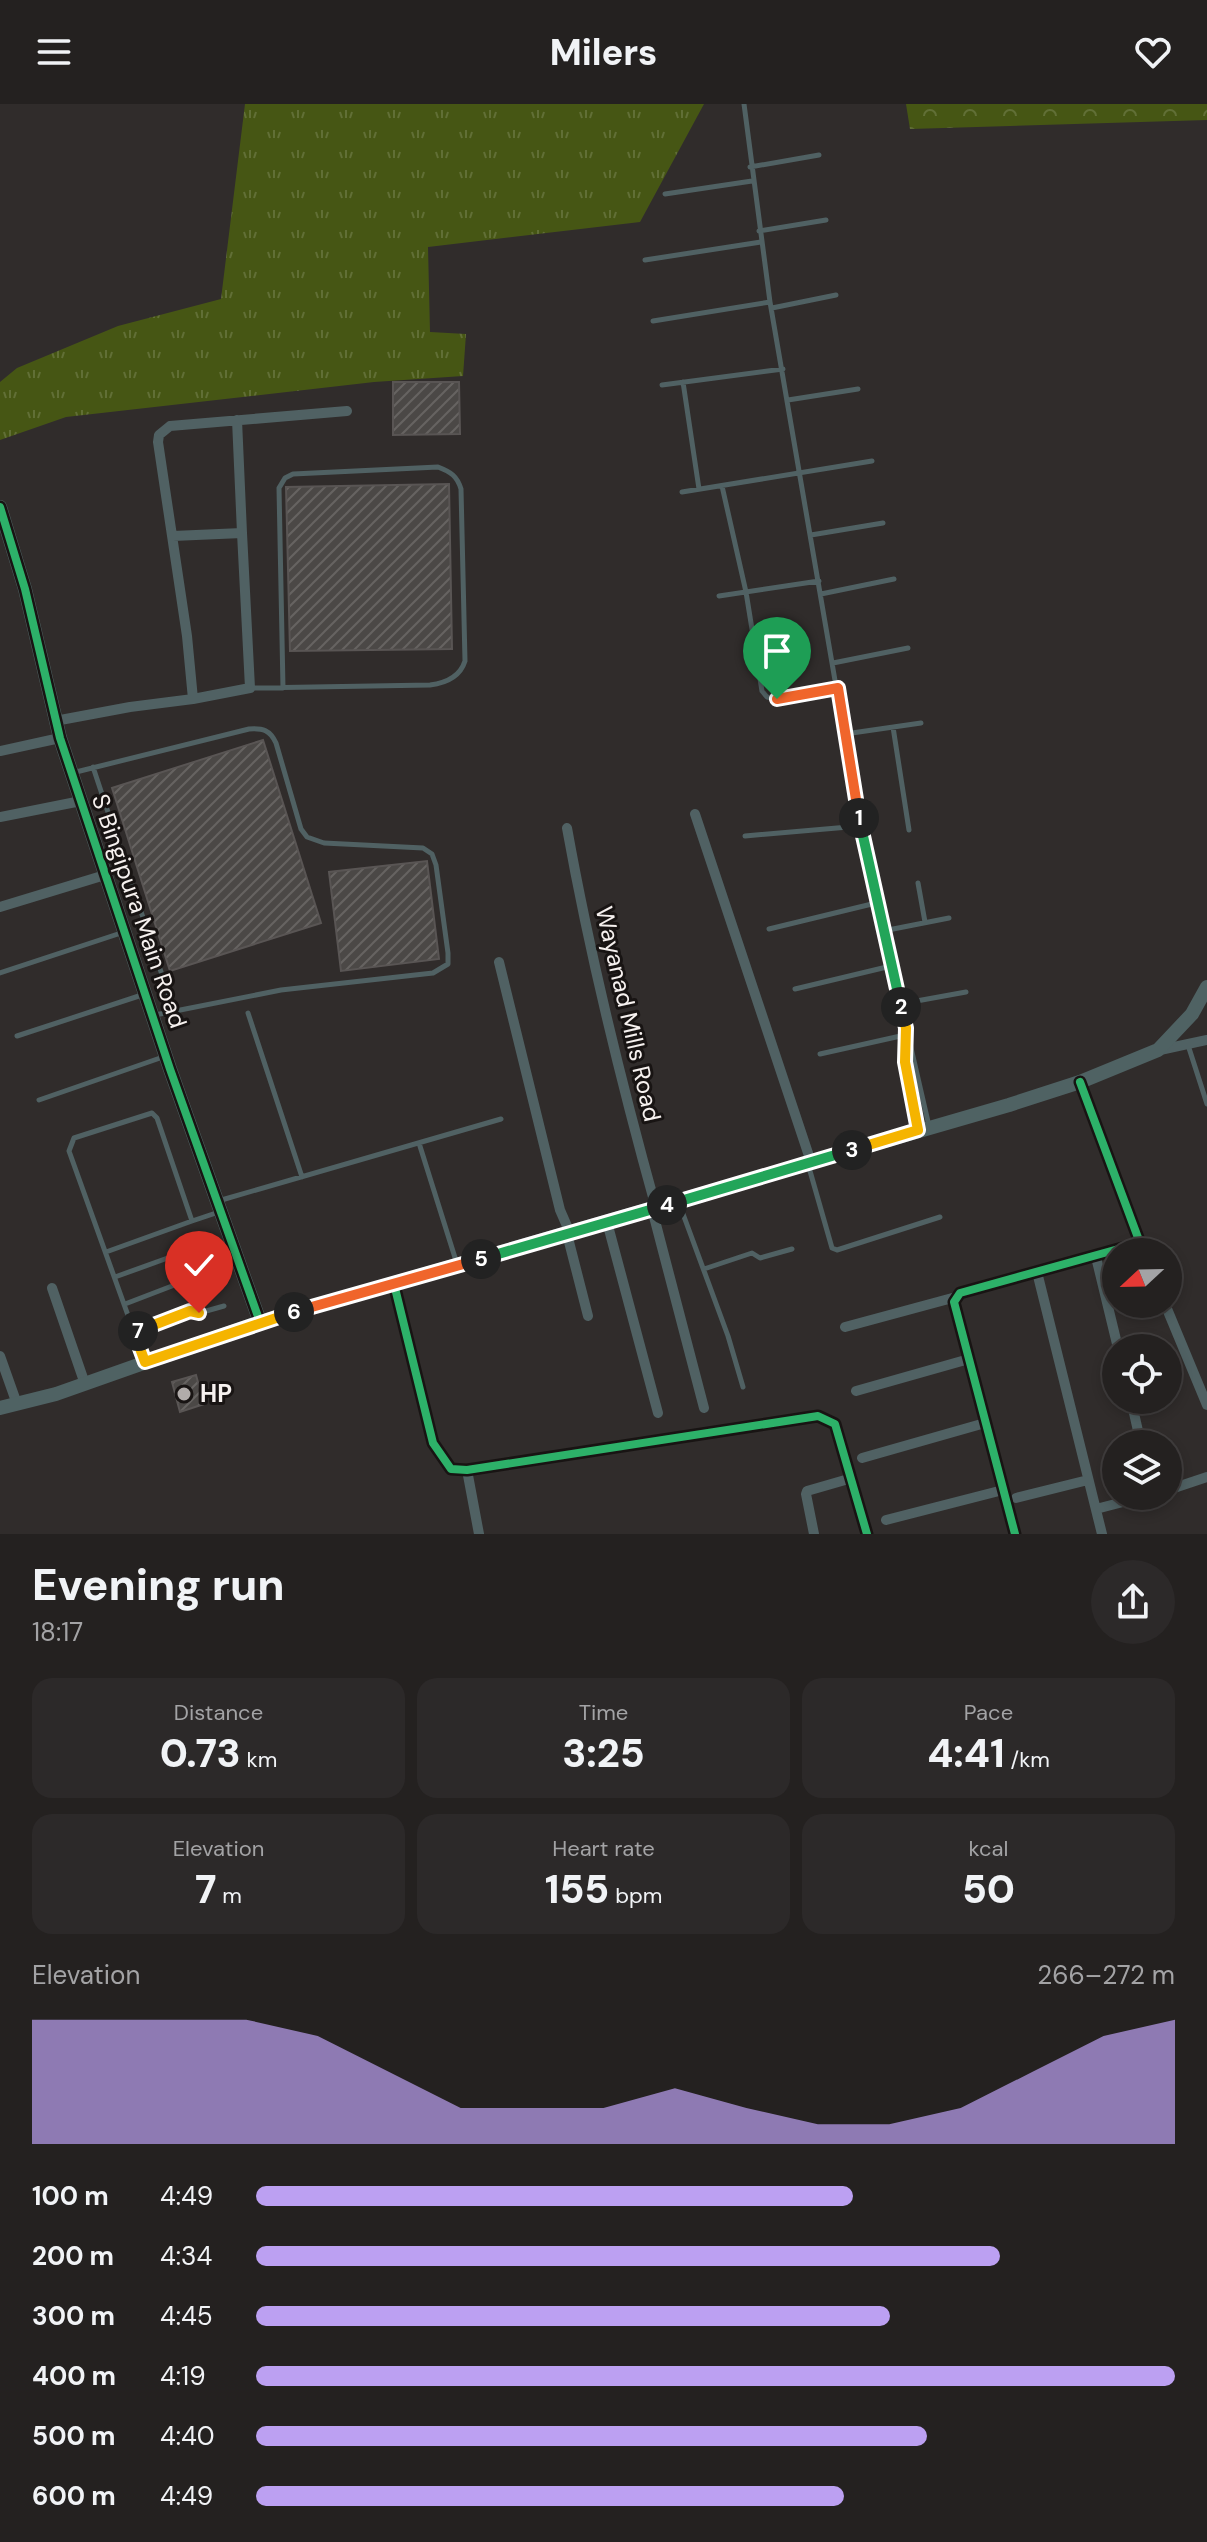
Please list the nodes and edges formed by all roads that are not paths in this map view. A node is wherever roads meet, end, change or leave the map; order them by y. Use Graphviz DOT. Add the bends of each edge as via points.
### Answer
graph roads {
  1 [pos="744,104"];
  2 [pos="819,155"];
  3 [pos="750,167"];
  4 [pos="752,181"];
  5 [pos="665,194"];
  6 [pos="826,220"];
  7 [pos="759,231"];
  8 [pos="761,242"];
  9 [pos="645,260"];
  10 [pos="836,295"];
  11 [pos="771,305"];
  12 [pos="653,321"];
  13 [pos="783,369"];
  14 [pos="683,382"];
  15 [pos="662,385"];
  16 [pos="858,389"];
  17 [pos="788,400"];
  18 [pos="347,411"];
  19 [pos="237,420"];
  20 [pos="872,461"];
  21 [pos="801,473"];
  22 [pos="722,486"];
  23 [pos="699,489"];
  24 [pos="682,492"];
  25 [pos="0,507"];
  26 [pos="883,523"];
  27 [pos="242,533"];
  28 [pos="811,535"];
  29 [pos="173,536"];
  30 [pos="894,579"];
  31 [pos="819,581"];
  32 [pos="746,592"];
  33 [pos="821,594"];
  34 [pos="719,596"];
  35 [pos="908,648"];
  36 [pos="833,663"];
  37 [pos="250,688"];
  38 [pos="283,688"];
  39 [pos="838,688"];
  40 [pos="193,699"];
  41 [pos="55,721"];
  42 [pos="921,723"];
  43 [pos="893,727"];
  44 [pos="845,734"];
  45 [pos="60,738"];
  46 [pos="0,751"];
  47 [pos="93,767"];
  48 [pos="71,773"];
  49 [pos="81,801"];
  50 [pos="695,814"];
  51 [pos="0,817"];
  52 [pos="860,826"];
  53 [pos="567,828"];
  54 [pos="909,830"];
  55 [pos="745,836"];
  56 [pos="105,875"];
  57 [pos="918,883"];
  58 [pos="876,903"];
  59 [pos="0,907"];
  60 [pos="949,918"];
  61 [pos="925,922"];
  62 [pos="769,929"];
  63 [pos="883,931"];
  64 [pos="124,932"];
  65 [pos="499,962"];
  66 [pos="891,966"];
  67 [pos="0,973"];
  68 [pos="1207,987"];
  69 [pos="795,989"];
  70 [pos="966,992"];
  71 [pos="145,994"];
  72 [pos="900,1004"];
  73 [pos="174,1011"];
  74 [pos="248,1013"];
  75 [pos="152,1015"];
  76 [pos="905,1032"];
  77 [pos="17,1036"];
  78 [pos="1207,1040"];
  79 [pos="1188,1044"];
  80 [pos="1158,1050"];
  81 [pos="820,1054"];
  82 [pos="166,1056"];
  83 [pos="1080,1082"];
  84 [pos="39,1100"];
  85 [pos="1207,1104"];
  86 [pos="501,1119"];
  87 [pos="924,1129"];
  88 [pos="419,1143"];
  89 [pos="809,1163"];
  90 [pos="302,1177"];
  91 [pos="679,1201"];
  92 [pos="219,1206"];
  93 [pos="654,1209"];
  94 [pos="940,1217"];
  95 [pos="192,1221"];
  96 [pos="607,1222"];
  97 [pos="568,1234"];
  98 [pos="1138,1238"];
  99 [pos="792,1249"];
  100 [pos="106,1252"];
  101 [pos="176,1255"];
  102 [pos="1102,1256"];
  103 [pos="1096,1257"];
  104 [pos="457,1266"];
  105 [pos="704,1269"];
  106 [pos="1037,1272"];
  107 [pos="115,1277"];
  108 [pos="185,1281"];
  109 [pos="394,1284"];
  110 [pos="52,1288"];
  111 [pos="956,1297"];
  112 [pos="125,1304"];
  113 [pos="224,1306"];
  114 [pos="588,1316"];
  115 [pos="1171,1318"];
  116 [pos="260,1322"];
  117 [pos="845,1327"];
  118 [pos="134,1332"];
  119 [pos="1115,1334"];
  120 [pos="0,1356"];
  121 [pos="969,1359"];
  122 [pos="145,1362"];
  123 [pos="85,1384"];
  124 [pos="743,1387"];
  125 [pos="856,1391"];
  126 [pos="17,1404"];
  127 [pos="1207,1405"];
  128 [pos="0,1408"];
  129 [pos="704,1408"];
  130 [pos="658,1413"];
  131 [pos="985,1423"];
  132 [pos="862,1458"];
  133 [pos="467,1470"];
  134 [pos="1207,1477"];
  135 [pos="852,1478"];
  136 [pos="1088,1480"];
  137 [pos="1182,1485"];
  138 [pos="1003,1490"];
  139 [pos="1016,1498"];
  140 [pos="1102,1507"];
  141 [pos="1096,1509"];
  142 [pos="886,1520"];
  143 [pos="479,1534"];
  144 [pos="814,1534"];
  145 [pos="867,1534"];
  146 [pos="1015,1534"];
  147 [pos="1102,1534"];
  1 -- 3 [label="lane"];
  2 -- 3 [label="lane"];
  3 -- 4 [label="lane"];
  4 -- 5 [label="lane"];
  4 -- 7 [label="lane"];
  6 -- 7 [label="lane"];
  7 -- 8 [label="lane"];
  8 -- 9 [label="lane"];
  8 -- 11 [label="lane"];
  10 -- 11 [label="lane"];
  11 -- 12 [label="lane"];
  11 -- 13 [label="lane"];
  13 -- 14 [label="lane"];
  13 -- 17 [label="lane"];
  14 -- 15 [label="lane"];
  14 -- 23 [label="lane"];
  16 -- 17 [label="lane"];
  17 -- 21 [label="lane"];
  18 -- 19 [label="street"];
  19 -- 27 [label="street"];
  19 -- 29 [label="street" via="170,426 159,435"];
  20 -- 21 [label="lane"];
  21 -- 22 [label="lane"];
  21 -- 28 [label="lane"];
  22 -- 23 [label="lane"];
  22 -- 32 [label="lane"];
  23 -- 24 [label="lane"];
  25 -- 41 [label="main road, S Bingipura Main Road"];
  26 -- 28 [label="lane"];
  27 -- 29 [label="street"];
  27 -- 37 [label="street"];
  28 -- 31 [label="lane"];
  29 -- 40 [label="street"];
  30 -- 33 [label="lane"];
  31 -- 32 [label="lane"];
  31 -- 33 [label="lane"];
  32 -- 34 [label="lane"];
  32 -- 39 [label="lane" via="767,697"];
  33 -- 36 [label="lane"];
  35 -- 36 [label="lane"];
  36 -- 39 [label="lane"];
  37 -- 38 [label="lane"];
  37 -- 40 [label="street"];
  38 -- 38 [label="lane" via="430,685 462,671 461,489 450,471 438,467 285,478 279,488"];
  39 -- 44 [label="lane"];
  40 -- 41 [label="street"];
  41 -- 45 [label="main road, S Bingipura Main Road"];
  42 -- 43 [label="lane"];
  43 -- 44 [label="lane"];
  43 -- 54 [label="lane"];
  44 -- 52 [label="lane"];
  45 -- 46 [label="street"];
  45 -- 48 [label="main road, S Bingipura Main Road"];
  47 -- 48 [label="lane"];
  47 -- 73 [label="lane"];
  47 -- 73 [label="lane" via="265,729 276,743 307,837 324,843 423,848 436,865 448,953 443,969 281,990"];
  48 -- 49 [label="main road, S Bingipura Main Road"];
  49 -- 51 [label="street"];
  49 -- 56 [label="main road, S Bingipura Main Road"];
  50 -- 89 [label="street"];
  52 -- 55 [label="lane"];
  52 -- 58 [label="lane"];
  53 -- 93 [label="street, Wayanad Mills Road" via="585,928"];
  56 -- 59 [label="street"];
  56 -- 64 [label="main road, S Bingipura Main Road"];
  57 -- 61 [label="lane"];
  58 -- 62 [label="lane"];
  58 -- 63 [label="lane"];
  60 -- 61 [label="lane"];
  61 -- 63 [label="lane"];
  63 -- 66 [label="lane"];
  64 -- 67 [label="lane"];
  64 -- 71 [label="main road, S Bingipura Main Road"];
  65 -- 97 [label="street"];
  66 -- 69 [label="lane"];
  66 -- 72 [label="lane"];
  68 -- 80 [label="main road" via="1192,1014"];
  70 -- 72 [label="lane"];
  71 -- 75 [label="main road, S Bingipura Main Road"];
  71 -- 77 [label="lane"];
  72 -- 76 [label="lane"];
  73 -- 75 [label="lane"];
  74 -- 90 [label="lane"];
  75 -- 82 [label="main road, S Bingipura Main Road"];
  76 -- 81 [label="lane"];
  76 -- 87 [label="lane" via="915,1057"];
  76 -- 87 [label="lane" via="905,1062"];
  78 -- 79 [label="street"];
  79 -- 80 [label="street"];
  79 -- 85 [label="lane"];
  80 -- 83 [label="main road"];
  82 -- 84 [label="lane"];
  82 -- 92 [label="main road, S Bingipura Main Road"];
  83 -- 87 [label="main road"];
  83 -- 98 [label="street"];
  86 -- 88 [label="lane"];
  87 -- 89 [label="main road"];
  88 -- 90 [label="lane"];
  88 -- 104 [label="lane"];
  89 -- 91 [label="main road"];
  89 -- 94 [label="lane" via="832,1248"];
  90 -- 92 [label="lane"];
  91 -- 93 [label="main road"];
  91 -- 105 [label="lane"];
  92 -- 95 [label="lane"];
  92 -- 116 [label="main road, S Bingipura Main Road"];
  93 -- 96 [label="main road"];
  93 -- 129 [label="street, Wayanad Mills Road"];
  95 -- 100 [label="lane"];
  95 -- 100 [label="lane" via="152,1113 74,1138 69,1151"];
  96 -- 97 [label="main road"];
  96 -- 130 [label="street"];
  97 -- 104 [label="main road"];
  97 -- 114 [label="street"];
  99 -- 105 [label="lane" via="760,1258 752,1253"];
  100 -- 107 [label="lane"];
  101 -- 107 [label="lane"];
  102 -- 103 [label="street"];
  103 -- 106 [label="street"];
  103 -- 119 [label="street"];
  104 -- 109 [label="main road"];
  105 -- 124 [label="lane"];
  106 -- 111 [label="street"];
  106 -- 136 [label="street"];
  107 -- 112 [label="lane"];
  108 -- 112 [label="lane"];
  109 -- 116 [label="main road"];
  109 -- 133 [label="street" via="433,1443 451,1469"];
  110 -- 123 [label="street"];
  111 -- 117 [label="street"];
  111 -- 121 [label="street"];
  112 -- 118 [label="lane"];
  113 -- 118 [label="lane" via="190,1311"];
  115 -- 127 [label="street"];
  116 -- 122 [label="main road"];
  118 -- 122 [label="lane"];
  120 -- 126 [label="street"];
  121 -- 125 [label="street"];
  121 -- 131 [label="street"];
  122 -- 123 [label="main road"];
  123 -- 126 [label="main road"];
  126 -- 128 [label="main road"];
  131 -- 132 [label="street"];
  131 -- 138 [label="street"];
  133 -- 135 [label="street" via="818,1416 835,1424"];
  133 -- 143 [label="street"];
  134 -- 137 [label="street"];
  135 -- 144 [label="street" via="807,1491"];
  135 -- 145 [label="street"];
  136 -- 139 [label="street"];
  136 -- 141 [label="street"];
  138 -- 142 [label="street"];
  138 -- 146 [label="street"];
  140 -- 141 [label="street"];
  141 -- 147 [label="street"];
}
